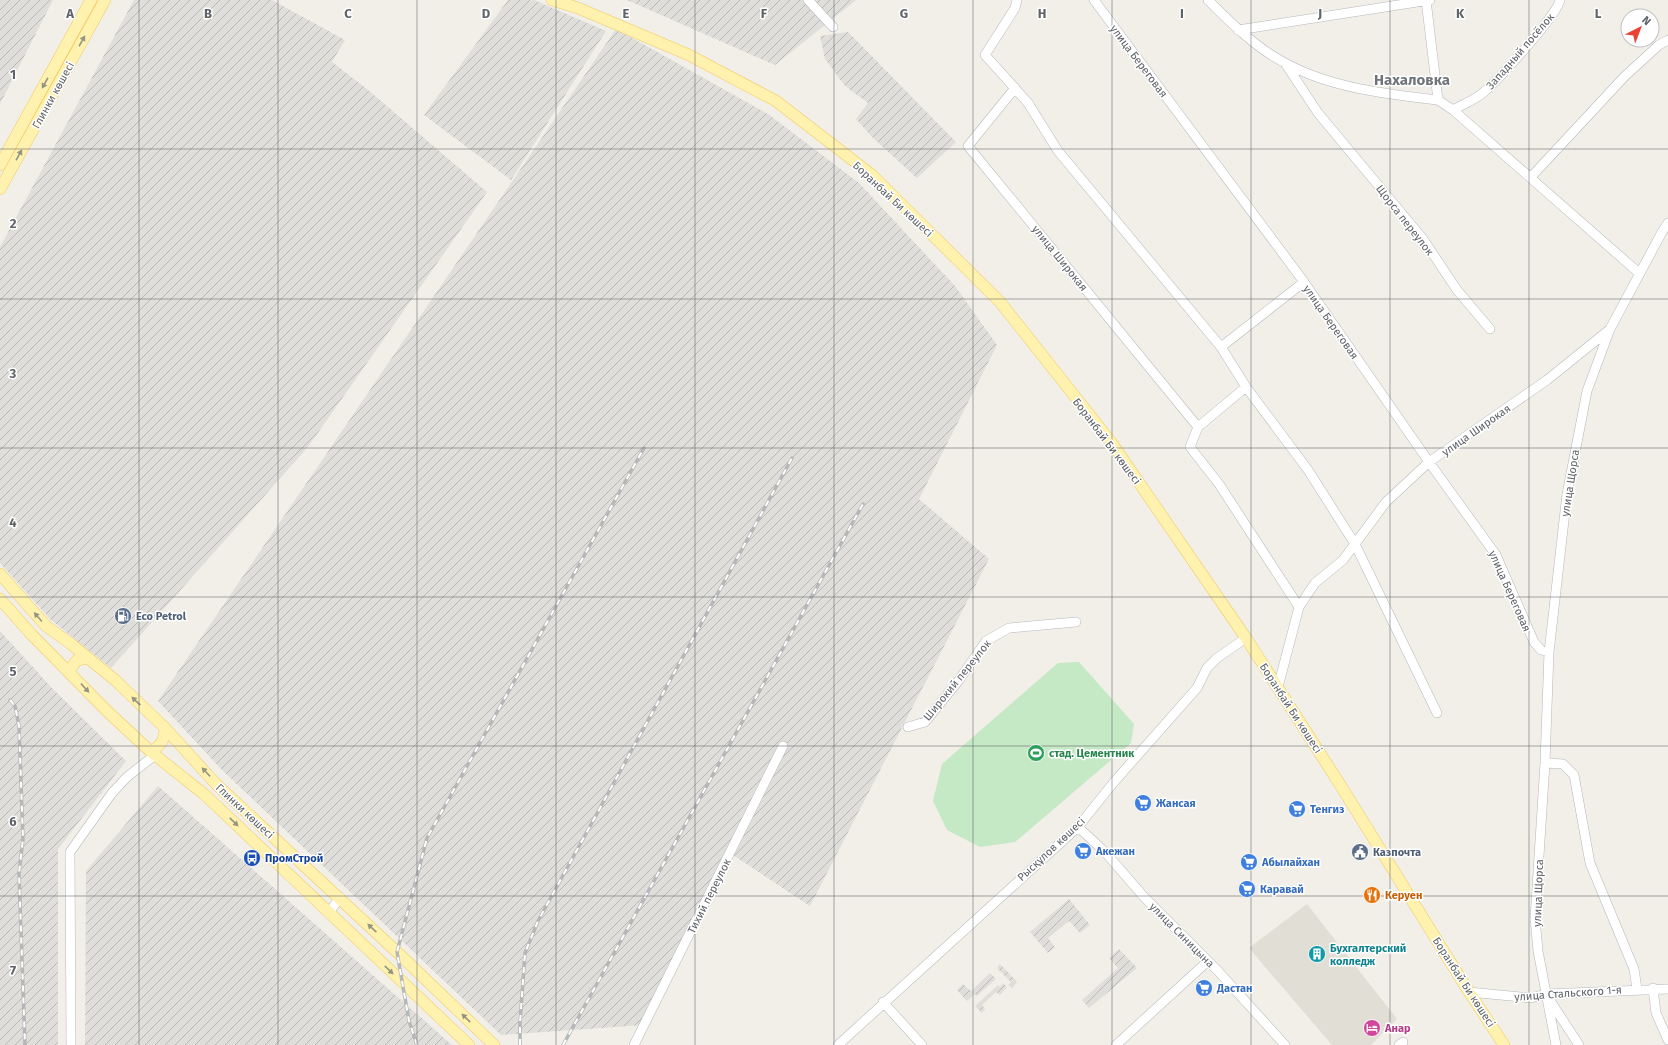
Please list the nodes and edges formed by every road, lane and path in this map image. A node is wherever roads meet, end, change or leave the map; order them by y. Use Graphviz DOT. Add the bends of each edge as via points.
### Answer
graph roads {
  1 [pos="90,0"];
  2 [pos="105,0"];
  3 [pos="552,0"];
  4 [pos="808,0"];
  5 [pos="1017,0"];
  6 [pos="1094,0"];
  7 [pos="1208,0"];
  8 [pos="1427,0"];
  9 [pos="1560,0"];
  10 [pos="833,27"];
  11 [pos="1238,30"];
  12 [pos="1668,40"];
  13 [pos="1285,63"];
  14 [pos="1015,88"];
  15 [pos="1438,100"];
  16 [pos="1453,110"];
  17 [pos="0,165"];
  18 [pos="1531,177"];
  19 [pos="0,189"];
  20 [pos="1668,223"];
  21 [pos="1639,273"];
  22 [pos="1304,282"];
  23 [pos="1490,329"];
  24 [pos="1610,329"];
  25 [pos="1221,347"];
  26 [pos="1246,387"];
  27 [pos="1198,427"];
  28 [pos="1429,462"];
  29 [pos="1355,544"];
  30 [pos="0,574"];
  31 [pos="0,599"];
  32 [pos="1299,607"];
  33 [pos="1076,622"];
  34 [pos="1246,638"];
  35 [pos="1549,652"];
  36 [pos="88,658"];
  37 [pos="69,671"];
  38 [pos="1278,687"];
  39 [pos="1437,713"];
  40 [pos="908,727"];
  41 [pos="165,728"];
  42 [pos="784,746"];
  43 [pos="153,753"];
  44 [pos="1545,762"];
  45 [pos="1078,827"];
  46 [pos="340,897"];
  47 [pos="329,913"];
  48 [pos="1208,961"];
  49 [pos="1652,988"];
  50 [pos="1637,989"];
  51 [pos="1668,989"];
  52 [pos="1469,992"];
  53 [pos="1546,994"];
  54 [pos="883,1002"];
  55 [pos="1668,1040"];
  56 [pos="71,1045"];
  57 [pos="469,1045"];
  58 [pos="494,1045"];
  59 [pos="634,1045"];
  60 [pos="838,1045"];
  61 [pos="922,1045"];
  62 [pos="1116,1045"];
  63 [pos="1285,1045"];
  64 [pos="1504,1045"];
  65 [pos="1556,1045"];
  66 [pos="1579,1045"];
  1 -- 17 [label="main road, Глинки көшесі, one-way"];
  19 -- 2 [label="main road, Глинки көшесі, one-way"];
  3 -- 34 [label="main road, Боранбай Би көшесі" via="578,8 689,55 776,101 872,175 1000,302 1111,442"];
  4 -- 10 [label="street"];
  5 -- 14 [label="street" via="1015,8 985,55"];
  6 -- 22 [label="street, улица Береговая"];
  7 -- 11 [label="street"];
  8 -- 11 [label="street"];
  8 -- 15 [label="street"];
  9 -- 16 [label="street, Западный посёлок" via="1559,6 1542,29 1485,92"];
  11 -- 13 [label="street"];
  12 -- 18 [label="street" via="1625,76"];
  13 -- 15 [label="street" via="1332,82 1376,92"];
  13 -- 23 [label="street, Щорса переулок" via="1318,113 1423,239 1457,290"];
  14 -- 25 [label="street" via="1028,103 1058,151"];
  14 -- 27 [label="street, улица Широкая" via="968,146"];
  15 -- 16 [label="street"];
  16 -- 18 [label="street"];
  18 -- 21 [label="street"];
  20 -- 21 [label="street, улица Щорса"];
  21 -- 24 [label="street, улица Щорса"];
  22 -- 25 [label="street"];
  22 -- 28 [label="street, улица Береговая"];
  24 -- 28 [label="street, улица Широкая" via="1547,380"];
  24 -- 35 [label="street, улица Щорса" via="1581,414 1568,494"];
  25 -- 26 [label="street"];
  26 -- 27 [label="street"];
  26 -- 29 [label="street" via="1308,470"];
  27 -- 32 [label="street" via="1190,447 1219,484"];
  28 -- 29 [label="street, улица Широкая" via="1386,502"];
  28 -- 35 [label="street, улица Береговая" via="1496,555 1534,642 1541,650"];
  29 -- 32 [label="street, улица Широкая" via="1343,560 1315,583"];
  29 -- 39 [label="street"];
  36 -- 30 [label="main road, Глинки көшесі, one-way" via="46,626"];
  31 -- 37 [label="main road, Глинки көшесі"];
  32 -- 38 [label="street, улица Широкая"];
  33 -- 40 [label="street, Широкий переулок" via="1009,628 986,641 925,722"];
  34 -- 38 [label="main road, Боранбай Би көшесі"];
  34 -- 45 [label="street, Рысқұлов көшесі" via="1207,668 1197,688"];
  35 -- 44 [label="street, улица Щорса"];
  36 -- 37 [label="main road" via="77,660"];
  41 -- 36 [label="main road, Глинки көшесі, one-way"];
  37 -- 43 [label="main road, Глинки көшесі, one-way" via="107,711"];
  38 -- 52 [label="main road, Боранбай Би көшесі"];
  41 -- 43 [label="main road" via="162,742"];
  46 -- 41 [label="main road, Глинки көшесі, one-way" via="216,783"];
  42 -- 59 [label="street, Тихий переулок"];
  43 -- 47 [label="main road, Глинки көшесі, one-way" via="204,794"];
  43 -- 56 [label="street" via="117,788 70,852"];
  44 -- 50 [label="street" via="1563,764 1574,775 1590,863 1627,950 1634,969"];
  44 -- 53 [label="street, улица Щорса" via="1535,918"];
  45 -- 48 [label="street, улица Синицына"];
  45 -- 54 [label="street, Рысқұлов көшесі"];
  46 -- 47 [label="street"];
  58 -- 46 [label="main road, Глинки көшесі, one-way"];
  47 -- 57 [label="main road, Глинки көшесі, one-way"];
  48 -- 62 [label="street"];
  48 -- 63 [label="street, улица Синицына"];
  49 -- 50 [label="street, улица Стальского 1-я"];
  49 -- 51 [label="street, улица Стальского 1-я"];
  49 -- 55 [label="street" via="1656,1013"];
  50 -- 53 [label="street, улица Стальского 1-я"];
  52 -- 53 [label="street, улица Стальского 1-я" via="1531,998"];
  52 -- 64 [label="main road, Боранбай Би көшесі"];
  53 -- 65 [label="street, улица Щорса"];
  53 -- 66 [label="street"];
  54 -- 60 [label="street, Рысқұлов көшесі"];
  54 -- 61 [label="street"];
}
